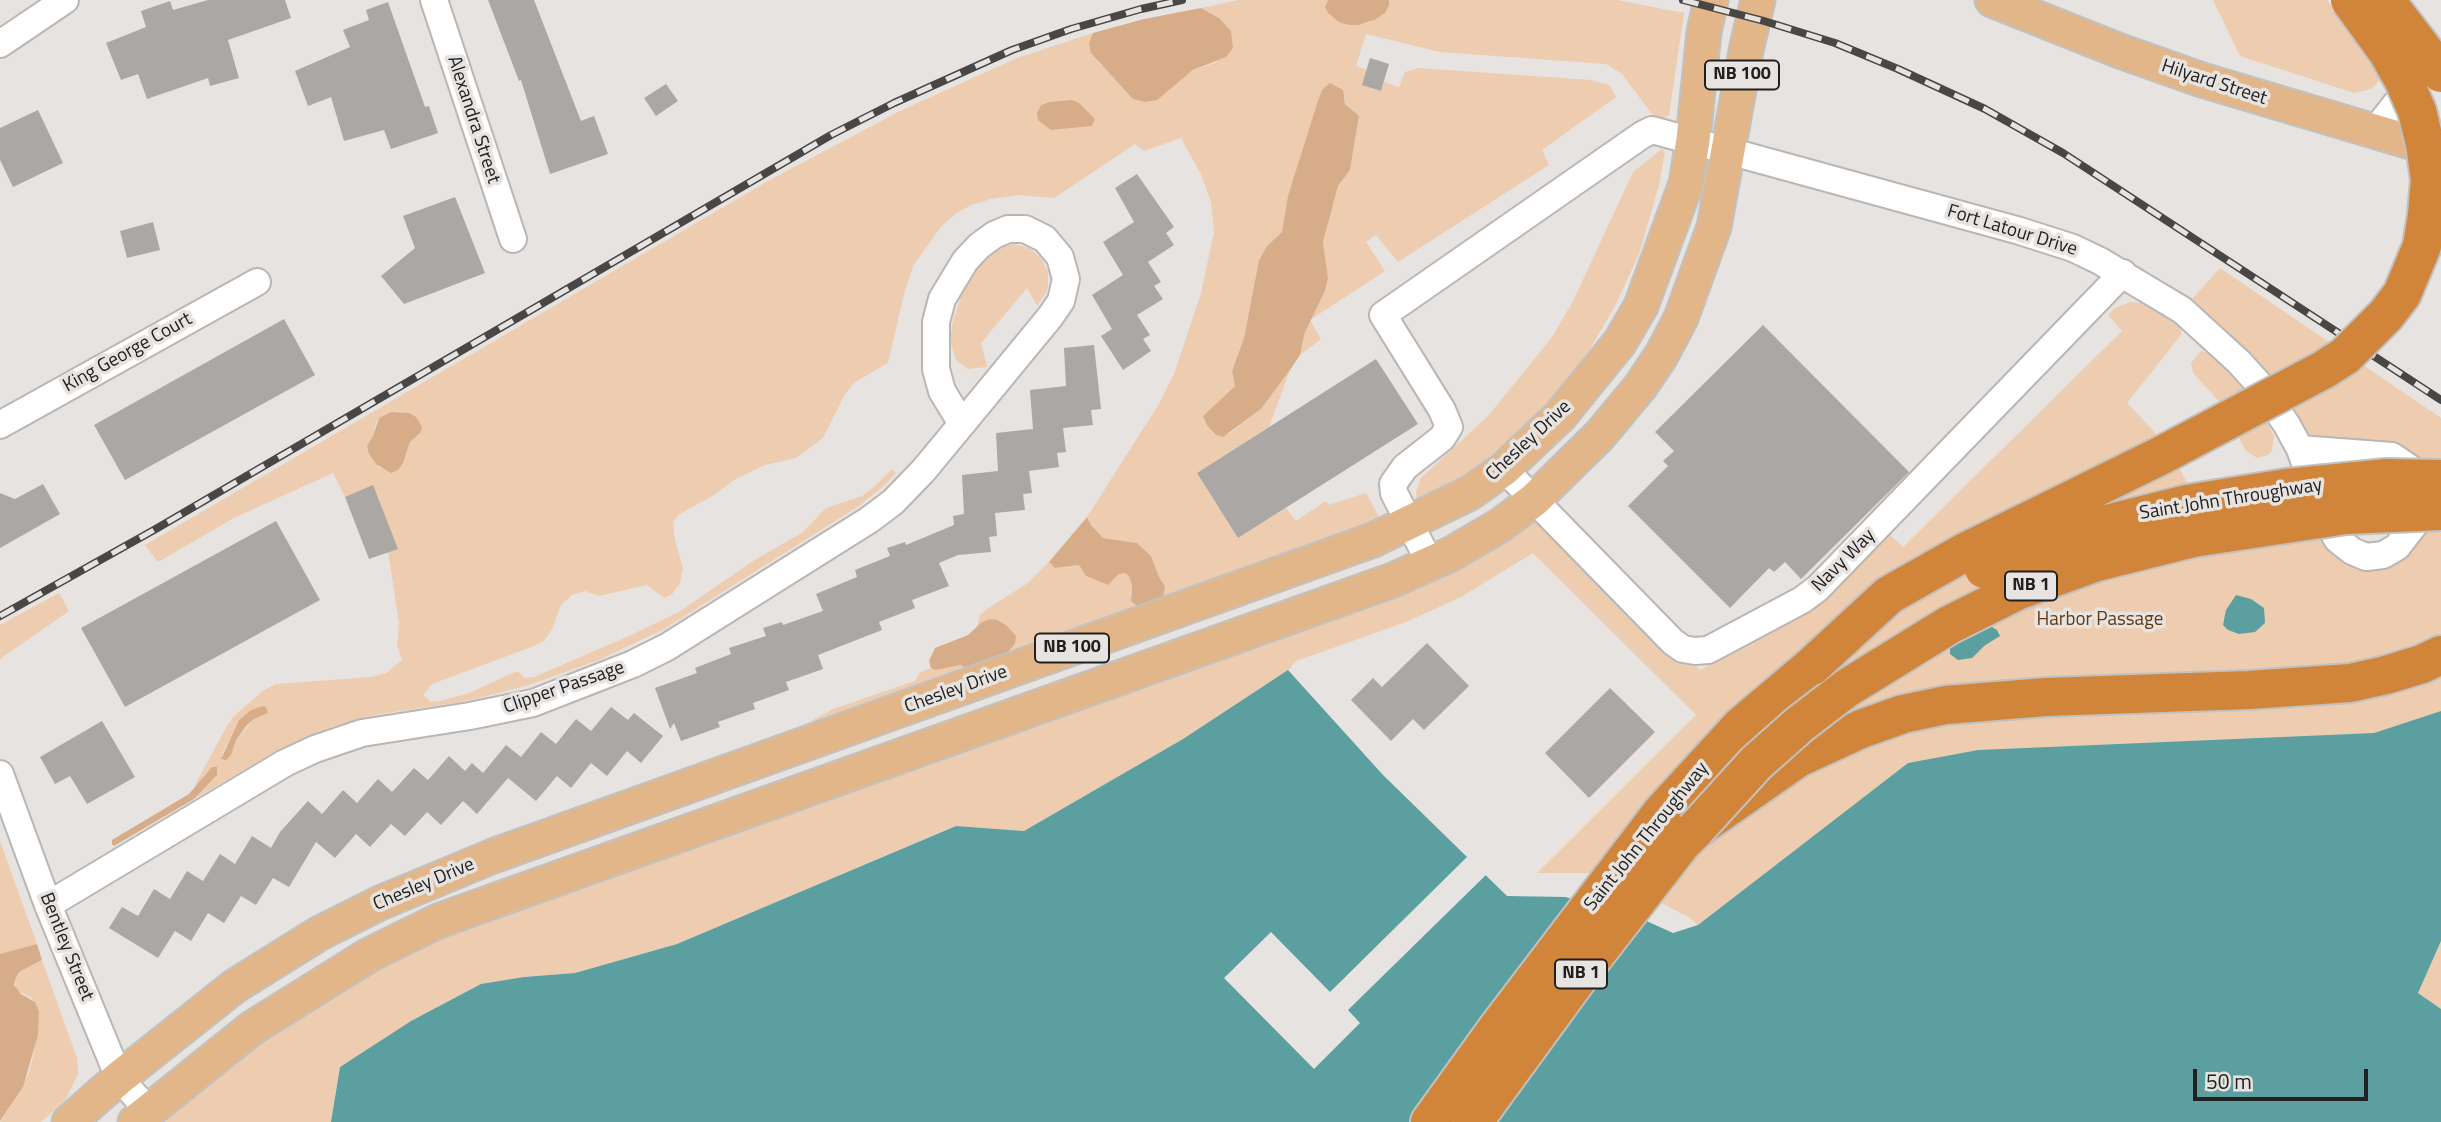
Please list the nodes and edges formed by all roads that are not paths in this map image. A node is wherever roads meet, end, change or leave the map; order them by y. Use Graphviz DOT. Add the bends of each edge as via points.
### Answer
graph roads {
  1 [pos="65,0"];
  2 [pos="434,0"];
  3 [pos="1711,0"];
  4 [pos="1758,0"];
  5 [pos="2350,0"];
  6 [pos="2385,0"];
  7 [pos="2011,4"];
  8 [pos="0,44"];
  9 [pos="2441,47"];
  10 [pos="2441,74"];
  11 [pos="2374,132"];
  12 [pos="1693,140"];
  13 [pos="1729,150"];
  14 [pos="2441,151"];
  15 [pos="513,239"];
  16 [pos="2123,273"];
  17 [pos="257,282"];
  18 [pos="962,424"];
  19 [pos="0,425"];
  20 [pos="2300,449"];
  21 [pos="1504,469"];
  22 [pos="2441,479"];
  23 [pos="1534,500"];
  24 [pos="2441,511"];
  25 [pos="1410,524"];
  26 [pos="1430,563"];
  27 [pos="2441,655"];
  28 [pos="1812,666"];
  29 [pos="2,783"];
  30 [pos="1695,830"];
  31 [pos="493,856"];
  32 [pos="510,894"];
  33 [pos="48,905"];
  34 [pos="120,1078"];
  35 [pos="142,1116"];
  36 [pos="69,1122"];
  37 [pos="1430,1122"];
  38 [pos="1473,1122"];
  1 -- 8 [label="street"];
  2 -- 15 [label="street, Alexandra Street"];
  3 -- 12 [label="main road, Chesley Drive / NB 100"];
  4 -- 13 [label="main road, Chesley Drive / NB 100"];
  5 -- 28 [label="highway, bridge" via="2404,81 2420,122 2430,180 2422,246 2402,294 2386,316 2323,370 1889,595"];
  6 -- 10 [label="highway, bridge"];
  7 -- 11 [label="main road, Hilyard Street" via="2202,80"];
  9 -- 11 [label="street"];
  11 -- 14 [label="main road, Hilyard Street"];
  12 -- 13 [label="street, Fort Latour Drive"];
  12 -- 21 [label="main road, Chesley Drive / NB 100" via="1686,184 1641,306 1620,342 1560,416"];
  12 -- 25 [label="street, Fort Latour Drive" via="1647,131 1383,315 1449,427 1393,484"];
  13 -- 16 [label="street, Fort Latour Drive" via="2020,230 2073,247"];
  13 -- 23 [label="main road, Chesley Drive / NB 100" via="1714,227 1681,318 1661,356 1600,435"];
  16 -- 20 [label="street, Fort Latour Drive" via="2182,310 2239,362 2259,383"];
  16 -- 23 [label="street, Navy Way" via="1818,589 1708,650 1695,652 1673,642"];
  17 -- 19 [label="street, King George Court"];
  18 -- 18 [label="street, Clipper Passage" via="936,369 936,322 942,299 979,246 1008,229 1026,229 1045,239 1060,257 1066,279 1061,301"];
  18 -- 33 [label="street, Clipper Passage" via="910,485 869,520 667,647 533,703 362,733 315,748"];
  20 -- 20 [label="street, Fort Latour Drive" via="2392,456 2411,469 2424,493 2425,511 2397,547 2383,555 2366,557 2352,551 2337,539 2323,515"];
  21 -- 23 [label="street, Navy Way"];
  21 -- 25 [label="main road, Chesley Drive / NB 100" via="1471,493"];
  22 -- 28 [label="highway, Saint John Throughway / NB 1, bridge" via="2387,478 2286,488 2187,504 2087,529 1961,580 1900,611"];
  23 -- 26 [label="main road, Chesley Drive / NB 100" via="1499,526"];
  24 -- 30 [label="highway, Saint John Throughway / NB 1, bridge" via="2346,515 2193,538 2097,562 2017,591 1949,625 1847,688 1756,763"];
  25 -- 26 [label="street"];
  25 -- 31 [label="main road, Chesley Drive / NB 100"];
  26 -- 32 [label="main road, Chesley Drive / NB 100" via="1242,635"];
  27 -- 30 [label="highway, bridge" via="2386,676 2350,682 1996,700 1903,715 1798,758"];
  28 -- 37 [label="highway, Saint John Throughway / NB 1" via="1741,726 1662,812"];
  29 -- 33 [label="street, Bentley Street"];
  30 -- 38 [label="highway, Saint John Throughway / NB 1" via="1591,960"];
  31 -- 32 [label="main road"];
  31 -- 34 [label="main road, Chesley Drive / NB 100" via="320,933 235,986"];
  32 -- 35 [label="main road, Chesley Drive / NB 100" via="438,921 306,992 252,1028"];
  33 -- 34 [label="street, Bentley Street"];
  34 -- 35 [label="street, Bentley Street"];
  34 -- 36 [label="main road, Chesley Drive / NB 100"];
}
